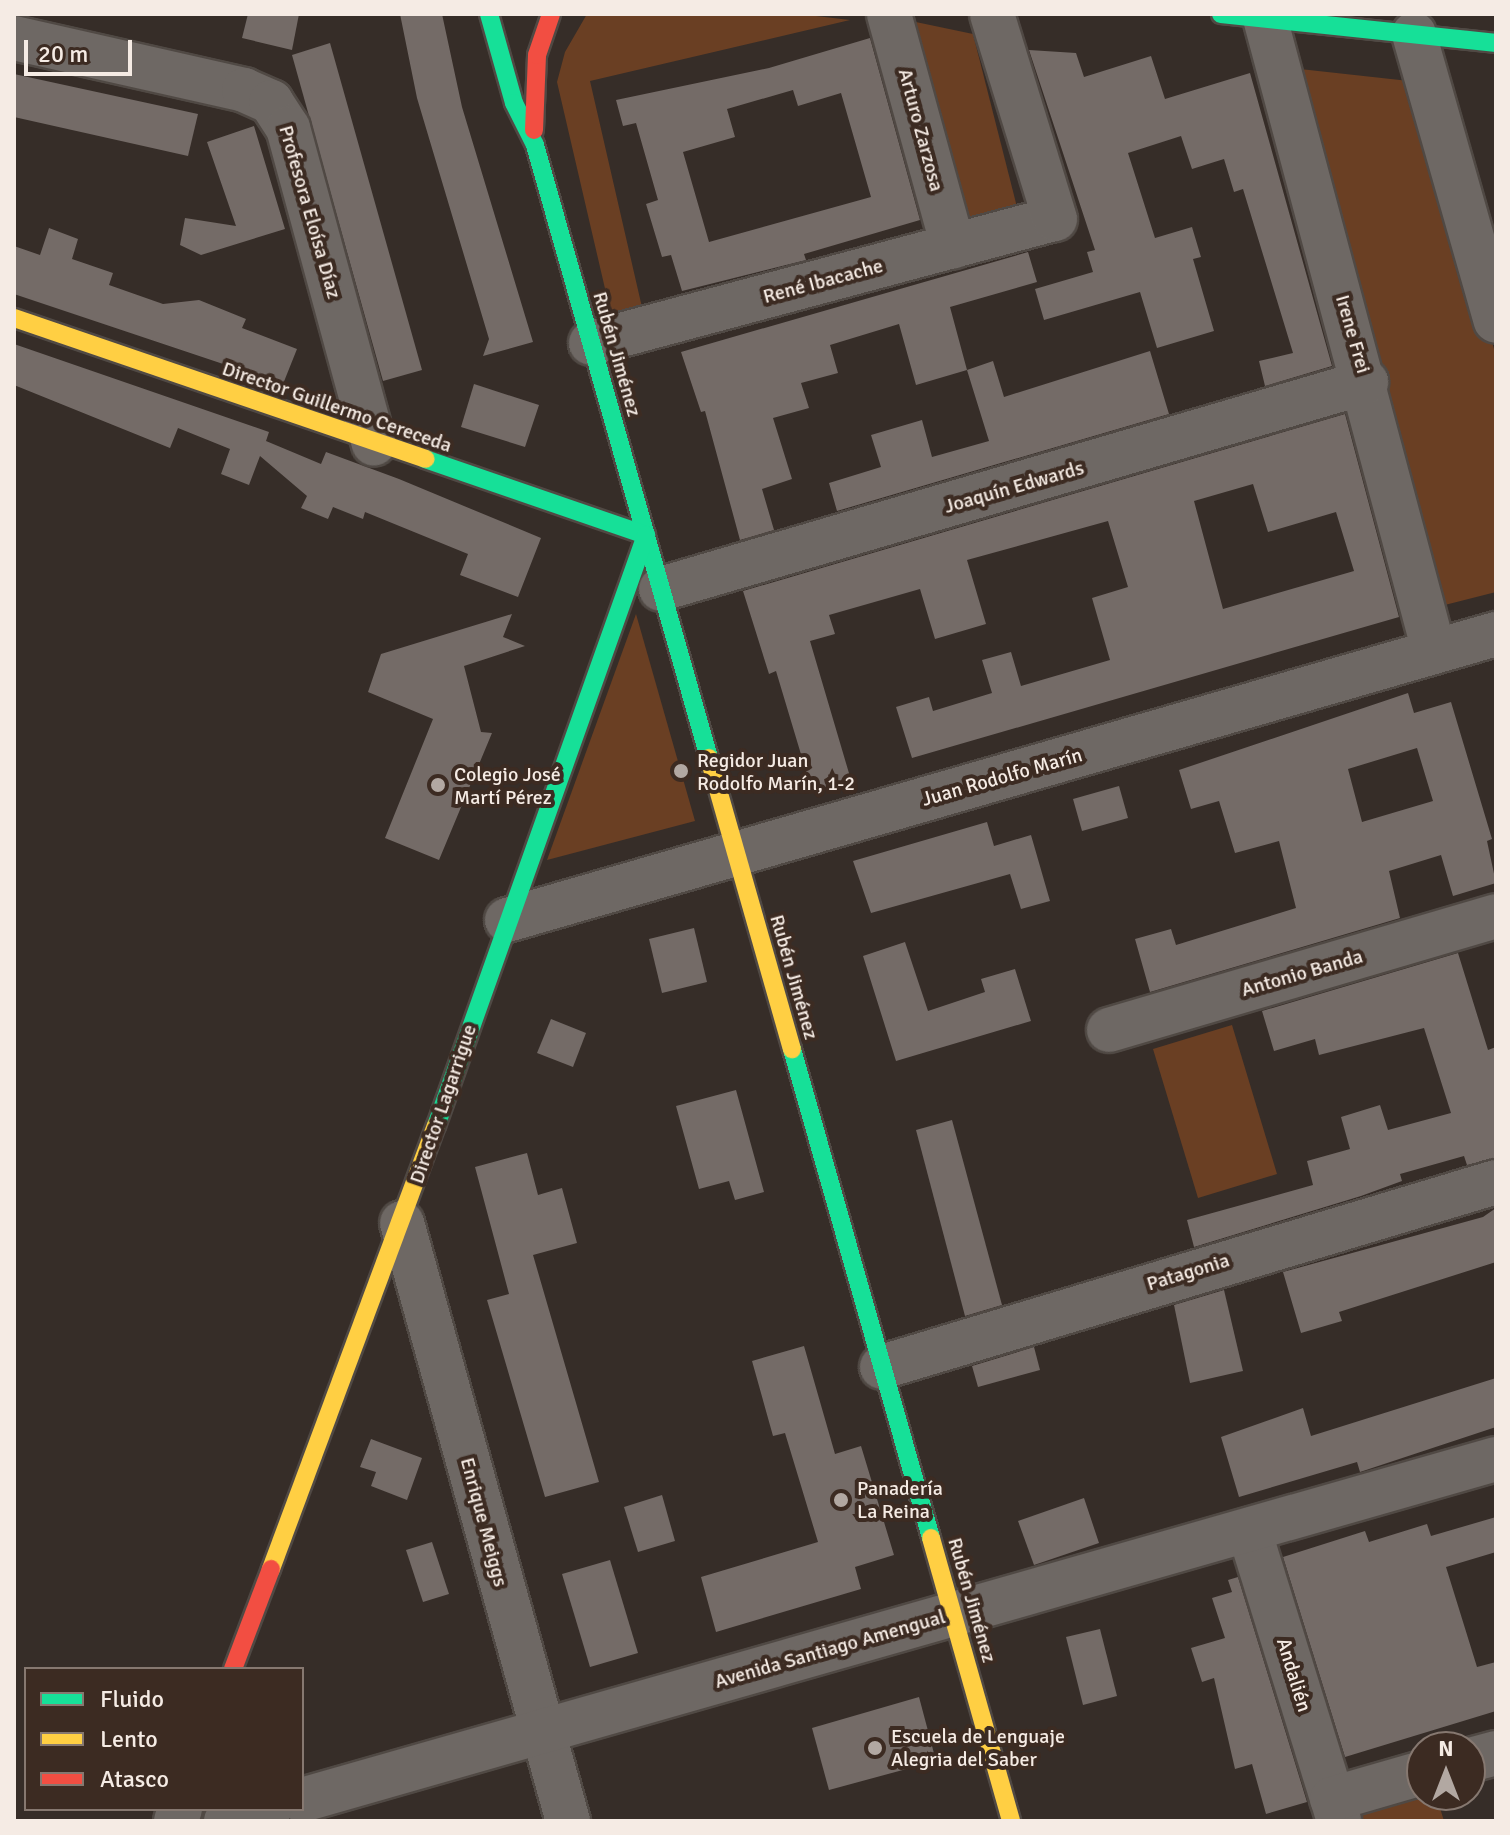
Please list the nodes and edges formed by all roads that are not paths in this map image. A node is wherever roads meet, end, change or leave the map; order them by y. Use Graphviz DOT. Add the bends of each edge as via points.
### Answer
graph roads {
  1 [pos="489,14"];
  2 [pos="551,14"];
  3 [pos="889,14"];
  4 [pos="992,14"];
  5 [pos="1221,14"];
  6 [pos="1265,18"];
  7 [pos="1414,34"];
  8 [pos="14,38"];
  9 [pos="1496,43"];
  10 [pos="535,145"];
  11 [pos="953,246"];
  12 [pos="14,318"];
  13 [pos="1496,321"];
  14 [pos="591,343"];
  15 [pos="1366,382"];
  16 [pos="374,444"];
  17 [pos="646,535"];
  18 [pos="661,589"];
  19 [pos="1496,634"];
  20 [pos="1434,651"];
  21 [pos="736,853"];
  22 [pos="1496,916"];
  23 [pos="507,920"];
  24 [pos="1109,1030"];
  25 [pos="1496,1182"];
  26 [pos="402,1223"];
  27 [pos="882,1367"];
  28 [pos="1496,1459"];
  29 [pos="1249,1530"];
  30 [pos="952,1614"];
  31 [pos="234,1667"];
  32 [pos="541,1731"];
  33 [pos="1406,1780"];
  34 [pos="304,1799"];
  35 [pos="1335,1810"];
  36 [pos="262,1811"];
  37 [pos="226,1821"];
  38 [pos="568,1821"];
  39 [pos="1011,1821"];
  1 -- 10 [label="street, Rubén Jiménez" via="514,103"];
  2 -- 10 [label="street, Rubén Jiménez" via="537,55"];
  3 -- 11 [label="street, Arturo Zarzosa"];
  4 -- 11 [label="street, René Ibacache" via="1055,219"];
  5 -- 6 [label="street"];
  6 -- 7 [label="street"];
  6 -- 15 [label="street, Irene Frei"];
  7 -- 9 [label="street"];
  7 -- 13 [label="street"];
  8 -- 16 [label="street, Profesora Eloísa Díaz" via="244,90 271,102 288,128"];
  10 -- 14 [label="street, Rubén Jiménez"];
  11 -- 14 [label="street, René Ibacache"];
  12 -- 16 [label="street, Director Guillermo Cereceda"];
  14 -- 17 [label="street, Rubén Jiménez"];
  15 -- 18 [label="street, Joaquín Edwards"];
  15 -- 20 [label="street, Irene Frei"];
  16 -- 17 [label="street, Director Guillermo Cereceda"];
  17 -- 18 [label="street, Rubén Jiménez"];
  17 -- 23 [label="street, Director Lagarrigue"];
  18 -- 21 [label="street, Rubén Jiménez"];
  19 -- 20 [label="street, Juan Rodolfo Marín"];
  20 -- 21 [label="street, Juan Rodolfo Marín"];
  21 -- 23 [label="street, Juan Rodolfo Marín"];
  21 -- 27 [label="street, Rubén Jiménez"];
  22 -- 24 [label="street, Antonio Banda"];
  23 -- 26 [label="street, Director Lagarrigue"];
  25 -- 27 [label="street, Patagonia"];
  26 -- 31 [label="street, Director Lagarrigue"];
  26 -- 32 [label="street, Enrique Meiggs"];
  27 -- 30 [label="street, Rubén Jiménez"];
  28 -- 29 [label="street, Avenida Santiago Amengual"];
  29 -- 30 [label="street, Avenida Santiago Amengual"];
  29 -- 35 [label="street, Andalién"];
  30 -- 32 [label="street, Avenida Santiago Amengual"];
  30 -- 39 [label="street, Rubén Jiménez"];
  32 -- 34 [label="street, Avenida Santiago Amengual"];
  32 -- 38 [label="street, Enrique Meiggs"];
  33 -- 35 [label="street"];
  36 -- 37 [label="street"];
}
